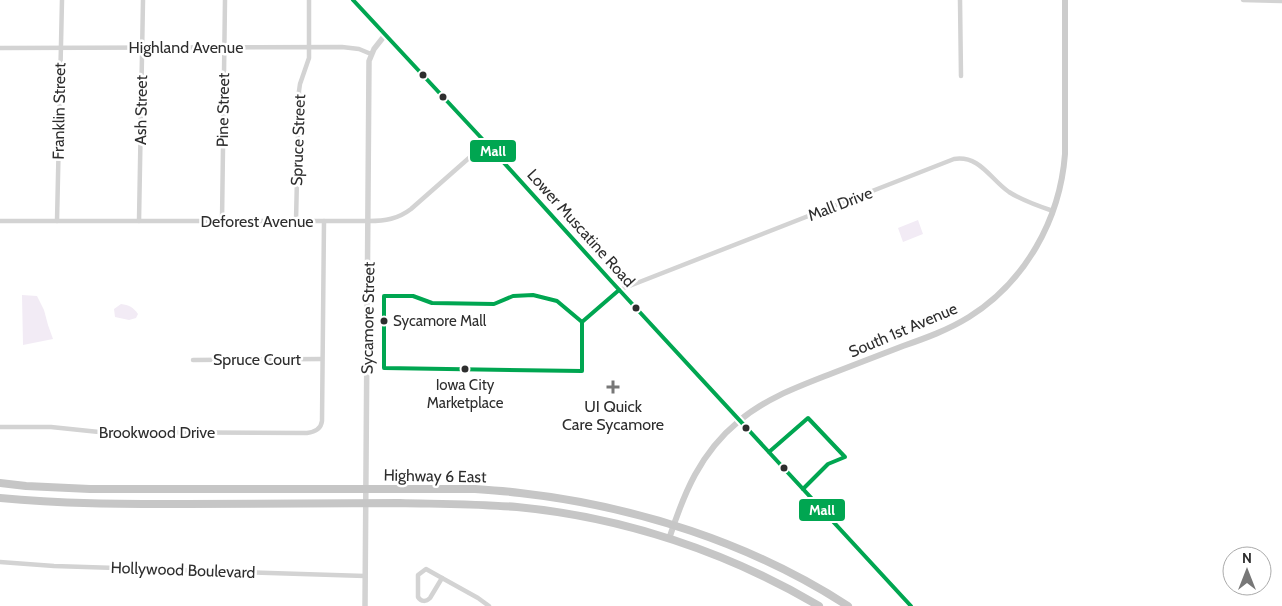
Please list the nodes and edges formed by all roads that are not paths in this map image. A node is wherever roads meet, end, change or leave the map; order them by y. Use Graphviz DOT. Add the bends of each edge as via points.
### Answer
graph roads {
  1 [pos="62,0"];
  2 [pos="143,0"];
  3 [pos="225,0"];
  4 [pos="309,0"];
  5 [pos="353,0"];
  6 [pos="960,0"];
  7 [pos="1065,0"];
  8 [pos="1243,0"];
  9 [pos="1282,1"];
  10 [pos="385,35"];
  11 [pos="142,47"];
  12 [pos="309,47"];
  13 [pos="0,48"];
  14 [pos="61,48"];
  15 [pos="224,48"];
  16 [pos="371,54"];
  17 [pos="961,76"];
  18 [pos="486,143"];
  19 [pos="1053,211"];
  20 [pos="0,221"];
  21 [pos="57,221"];
  22 [pos="139,221"];
  23 [pos="222,221"];
  24 [pos="296,221"];
  25 [pos="324,221"];
  26 [pos="369,221"];
  27 [pos="618,290"];
  28 [pos="322,359"];
  29 [pos="193,360"];
  30 [pos="740,420"];
  31 [pos="0,427"];
  32 [pos="0,483"];
  33 [pos="366,488"];
  34 [pos="0,498"];
  35 [pos="366,503"];
  36 [pos="674,525"];
  37 [pos="669,539"];
  38 [pos="0,562"];
  39 [pos="365,576"];
  40 [pos="442,578"];
  41 [pos="365,606"];
  42 [pos="489,606"];
  43 [pos="819,606"];
  44 [pos="848,606"];
  45 [pos="911,606"];
  1 -- 14 [label="street, Franklin Street"];
  2 -- 11 [label="street, Ash Street"];
  3 -- 15 [label="street, Pine Street"];
  4 -- 12 [label="street, Spruce Street"];
  5 -- 10 [label="main road, Lower Muscatine Road"];
  6 -- 17 [label="street"];
  7 -- 19 [label="main road, South 1st Avenue" via="1065,154 1063,179"];
  8 -- 9 [label="street"];
  10 -- 16 [label="street"];
  10 -- 18 [label="main road, Lower Muscatine Road"];
  11 -- 14 [label="street, Highland Avenue"];
  11 -- 15 [label="street, Highland Avenue"];
  11 -- 22 [label="street, Ash Street"];
  12 -- 15 [label="street, Highland Avenue"];
  12 -- 16 [label="street, Highland Avenue" via="352,47"];
  12 -- 24 [label="street, Spruce Street" via="299,91"];
  13 -- 14 [label="street, Highland Avenue"];
  14 -- 21 [label="street, Franklin Street"];
  15 -- 23 [label="street, Pine Street"];
  16 -- 26 [label="street, Sycamore Street"];
  18 -- 26 [label="street, Deforest Avenue" via="404,214 388,220"];
  18 -- 27 [label="main road, Lower Muscatine Road"];
  19 -- 27 [label="street, Mall Drive" via="1007,190 975,161 954,159"];
  19 -- 30 [label="main road, South 1st Avenue" via="1040,242 1019,273 995,298 968,318 786,392"];
  20 -- 21 [label="street, Deforest Avenue"];
  21 -- 22 [label="street, Deforest Avenue"];
  22 -- 23 [label="street, Deforest Avenue"];
  23 -- 24 [label="street, Deforest Avenue"];
  24 -- 25 [label="street, Deforest Avenue"];
  25 -- 26 [label="street, Deforest Avenue"];
  25 -- 28 [label="street"];
  26 -- 33 [label="street, Sycamore Street"];
  27 -- 30 [label="main road, Lower Muscatine Road"];
  28 -- 29 [label="street, Spruce Court"];
  28 -- 31 [label="street, Brookwood Drive" via="321,426 307,433 99,432 51,426"];
  30 -- 36 [label="main road, South 1st Avenue" via="702,462"];
  30 -- 45 [label="street, Lower Muscatine Road"];
  32 -- 33 [label="main road, Highway 6 East" via="90,488"];
  33 -- 35 [label="street, Sycamore Street"];
  33 -- 36 [label="main road, Highway 6 East" via="519,492 624,511"];
  34 -- 35 [label="main road, Highway 6 East" via="134,504"];
  35 -- 37 [label="main road, Highway 6 East" via="518,507 586,518"];
  35 -- 39 [label="street, Sycamore Street"];
  36 -- 37 [label="main road, South 1st Avenue"];
  36 -- 44 [label="main road, Highway 6 East" via="763,560"];
  37 -- 43 [label="main road, Highway 6 East" via="758,574"];
  38 -- 39 [label="street, Hollywood Boulevard" via="64,567"];
  39 -- 41 [label="street, Sycamore Street"];
  40 -- 40 [label="street" via="428,601 420,599 417,579 420,572 426,569"];
  40 -- 42 [label="street"];
}
